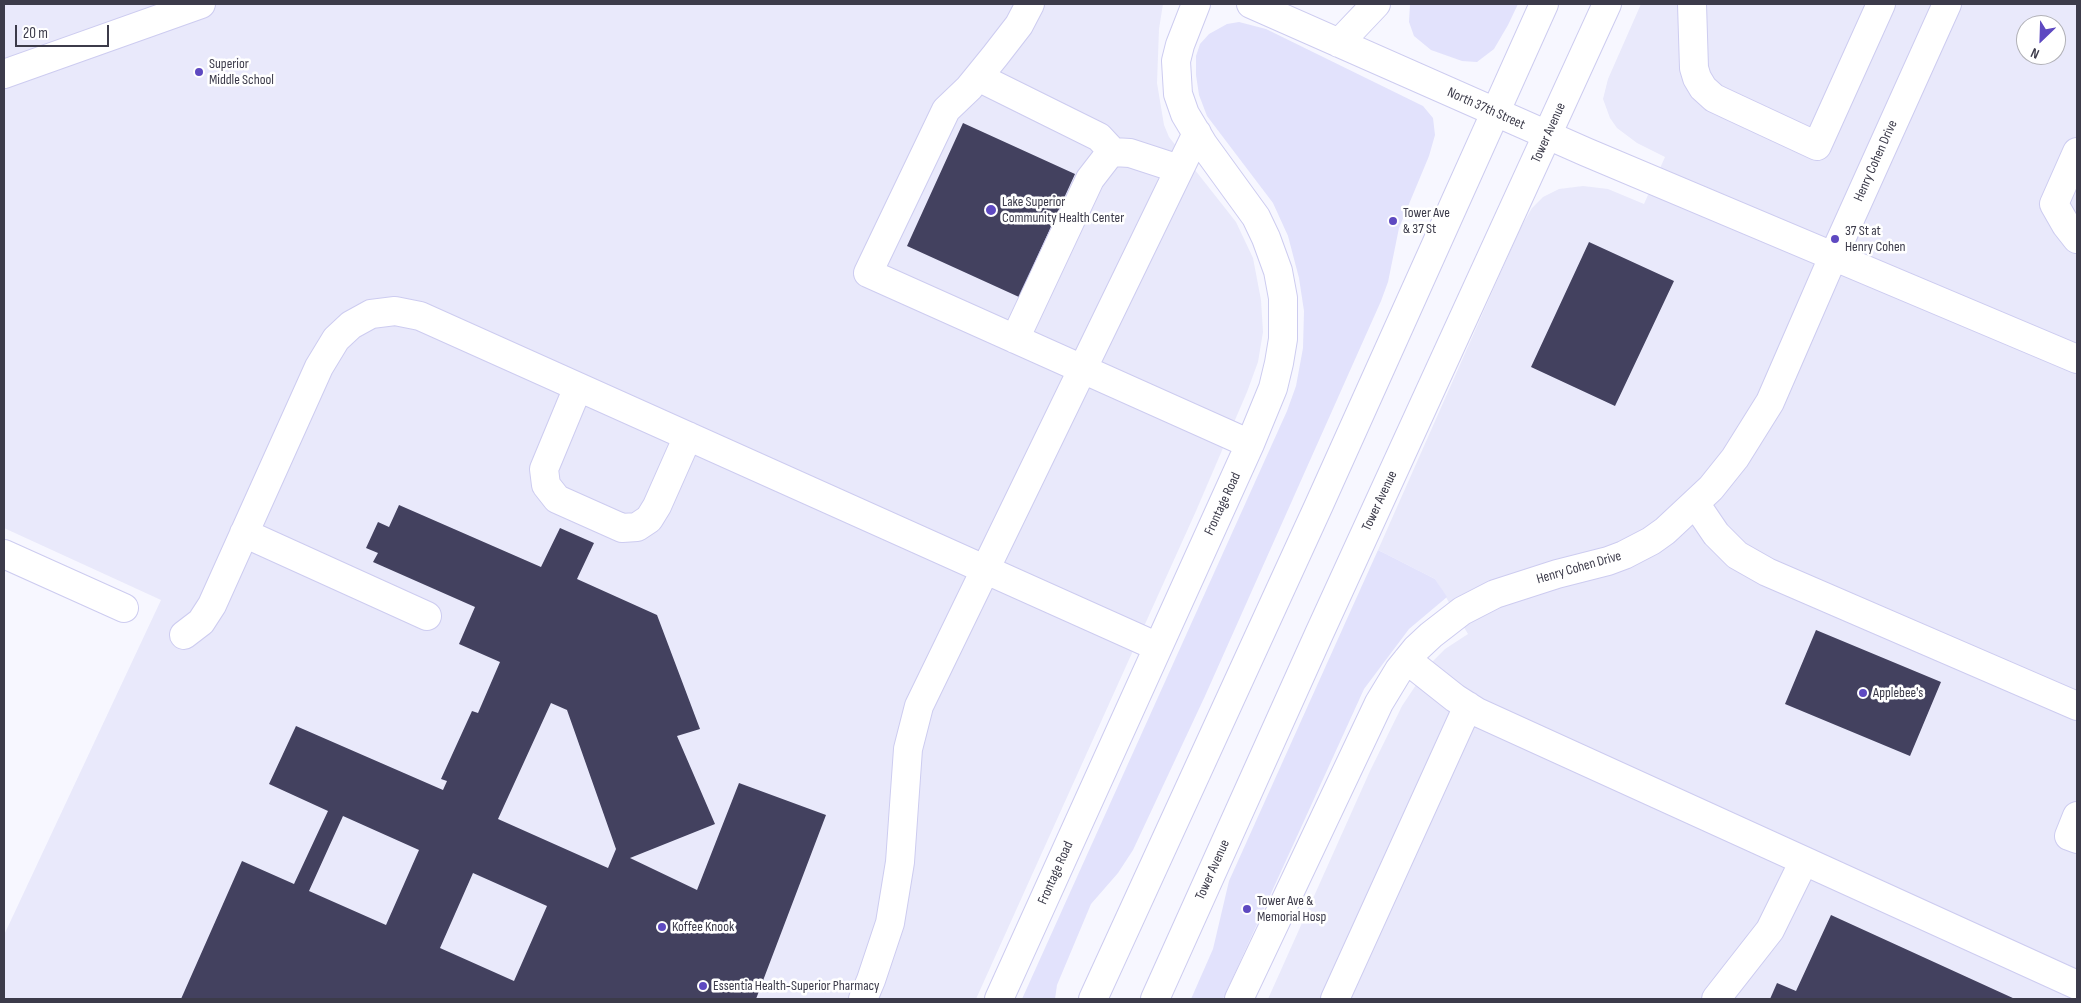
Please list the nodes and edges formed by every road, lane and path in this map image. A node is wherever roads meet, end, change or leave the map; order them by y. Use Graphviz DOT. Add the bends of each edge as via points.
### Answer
graph roads {
  1 [pos="201,4"];
  2 [pos="1030,4"];
  3 [pos="1196,4"];
  4 [pos="1251,4"];
  5 [pos="1376,4"];
  6 [pos="1544,4"];
  7 [pos="1607,4"];
  8 [pos="1692,4"];
  9 [pos="1881,4"];
  10 [pos="1947,4"];
  11 [pos="1339,43"];
  12 [pos="4,74"];
  13 [pos="978,77"];
  14 [pos="1495,113"];
  15 [pos="1197,134"];
  16 [pos="1547,136"];
  17 [pos="1113,152"];
  18 [pos="2077,152"];
  19 [pos="1179,169"];
  20 [pos="2077,239"];
  21 [pos="1832,257"];
  22 [pos="1015,339"];
  23 [pos="2077,359"];
  24 [pos="1082,370"];
  25 [pos="578,387"];
  26 [pos="688,436"];
  27 [pos="1250,444"];
  28 [pos="1695,503"];
  29 [pos="244,533"];
  30 [pos="4,554"];
  31 [pos="986,570"];
  32 [pos="124,608"];
  33 [pos="427,616"];
  34 [pos="184,635"];
  35 [pos="1158,647"];
  36 [pos="1407,660"];
  37 [pos="1468,706"];
  38 [pos="2077,706"];
  39 [pos="2077,816"];
  40 [pos="2077,839"];
  41 [pos="1804,861"];
  42 [pos="2077,985"];
  43 [pos="863,999"];
  44 [pos="999,999"];
  45 [pos="1093,999"];
  46 [pos="1155,999"];
  47 [pos="1239,999"];
  48 [pos="1335,999"];
  49 [pos="1716,999"];
  1 -- 12 [label="street"];
  2 -- 13 [label="street" via="1019,24"];
  3 -- 15 [label="street, Frontage Road" via="1180,45 1176,73 1178,94"];
  4 -- 11 [label="street, North 37th Street"];
  5 -- 11 [label="street"];
  6 -- 14 [label="street"];
  7 -- 16 [label="street, Tower Avenue"];
  8 -- 9 [label="street" via="1694,68 1703,88 1714,98 1817,146"];
  10 -- 21 [label="street, Henry Cohen Drive"];
  11 -- 14 [label="street, North 37th Street"];
  13 -- 17 [label="street" via="1099,137"];
  13 -- 22 [label="street" via="946,110 868,273"];
  14 -- 16 [label="street, North 37th Street"];
  14 -- 45 [label="street"];
  15 -- 19 [label="street"];
  15 -- 27 [label="street, Frontage Road" via="1256,217 1278,271 1283,298 1284,339 1280,363"];
  16 -- 21 [label="street, North 37th Street"];
  16 -- 46 [label="street, Tower Avenue"];
  17 -- 19 [label="street" via="1130,153"];
  17 -- 22 [label="street" via="1090,179"];
  18 -- 20 [label="street" via="2054,204"];
  19 -- 24 [label="street"];
  21 -- 23 [label="street, North 37th Street"];
  21 -- 28 [label="street, Henry Cohen Drive" via="1763,415 1736,458"];
  22 -- 24 [label="street"];
  24 -- 27 [label="street"];
  24 -- 31 [label="street"];
  25 -- 26 [label="street"];
  25 -- 26 [label="street" via="544,470 546,485 557,499 622,528 637,527 649,519"];
  25 -- 29 [label="street" via="420,316 395,311 371,314 351,325 336,339 319,367"];
  26 -- 31 [label="street"];
  27 -- 35 [label="street, Frontage Road"];
  28 -- 36 [label="street, Henry Cohen Drive" via="1665,531 1624,555 1516,586 1478,602 1431,635"];
  28 -- 38 [label="street" via="1716,534 1737,555 1767,572"];
  29 -- 33 [label="street"];
  29 -- 34 [label="street" via="206,615"];
  30 -- 32 [label="street"];
  31 -- 35 [label="street"];
  31 -- 43 [label="street" via="919,706 908,749 900,862 890,923"];
  35 -- 44 [label="street, Frontage Road"];
  36 -- 37 [label="street"];
  36 -- 47 [label="street, Henry Cohen Drive" via="1368,724"];
  37 -- 41 [label="street"];
  37 -- 48 [label="street"];
  39 -- 40 [label="street" via="2069,836"];
  41 -- 42 [label="street"];
  41 -- 49 [label="street" via="1770,930"];
}
